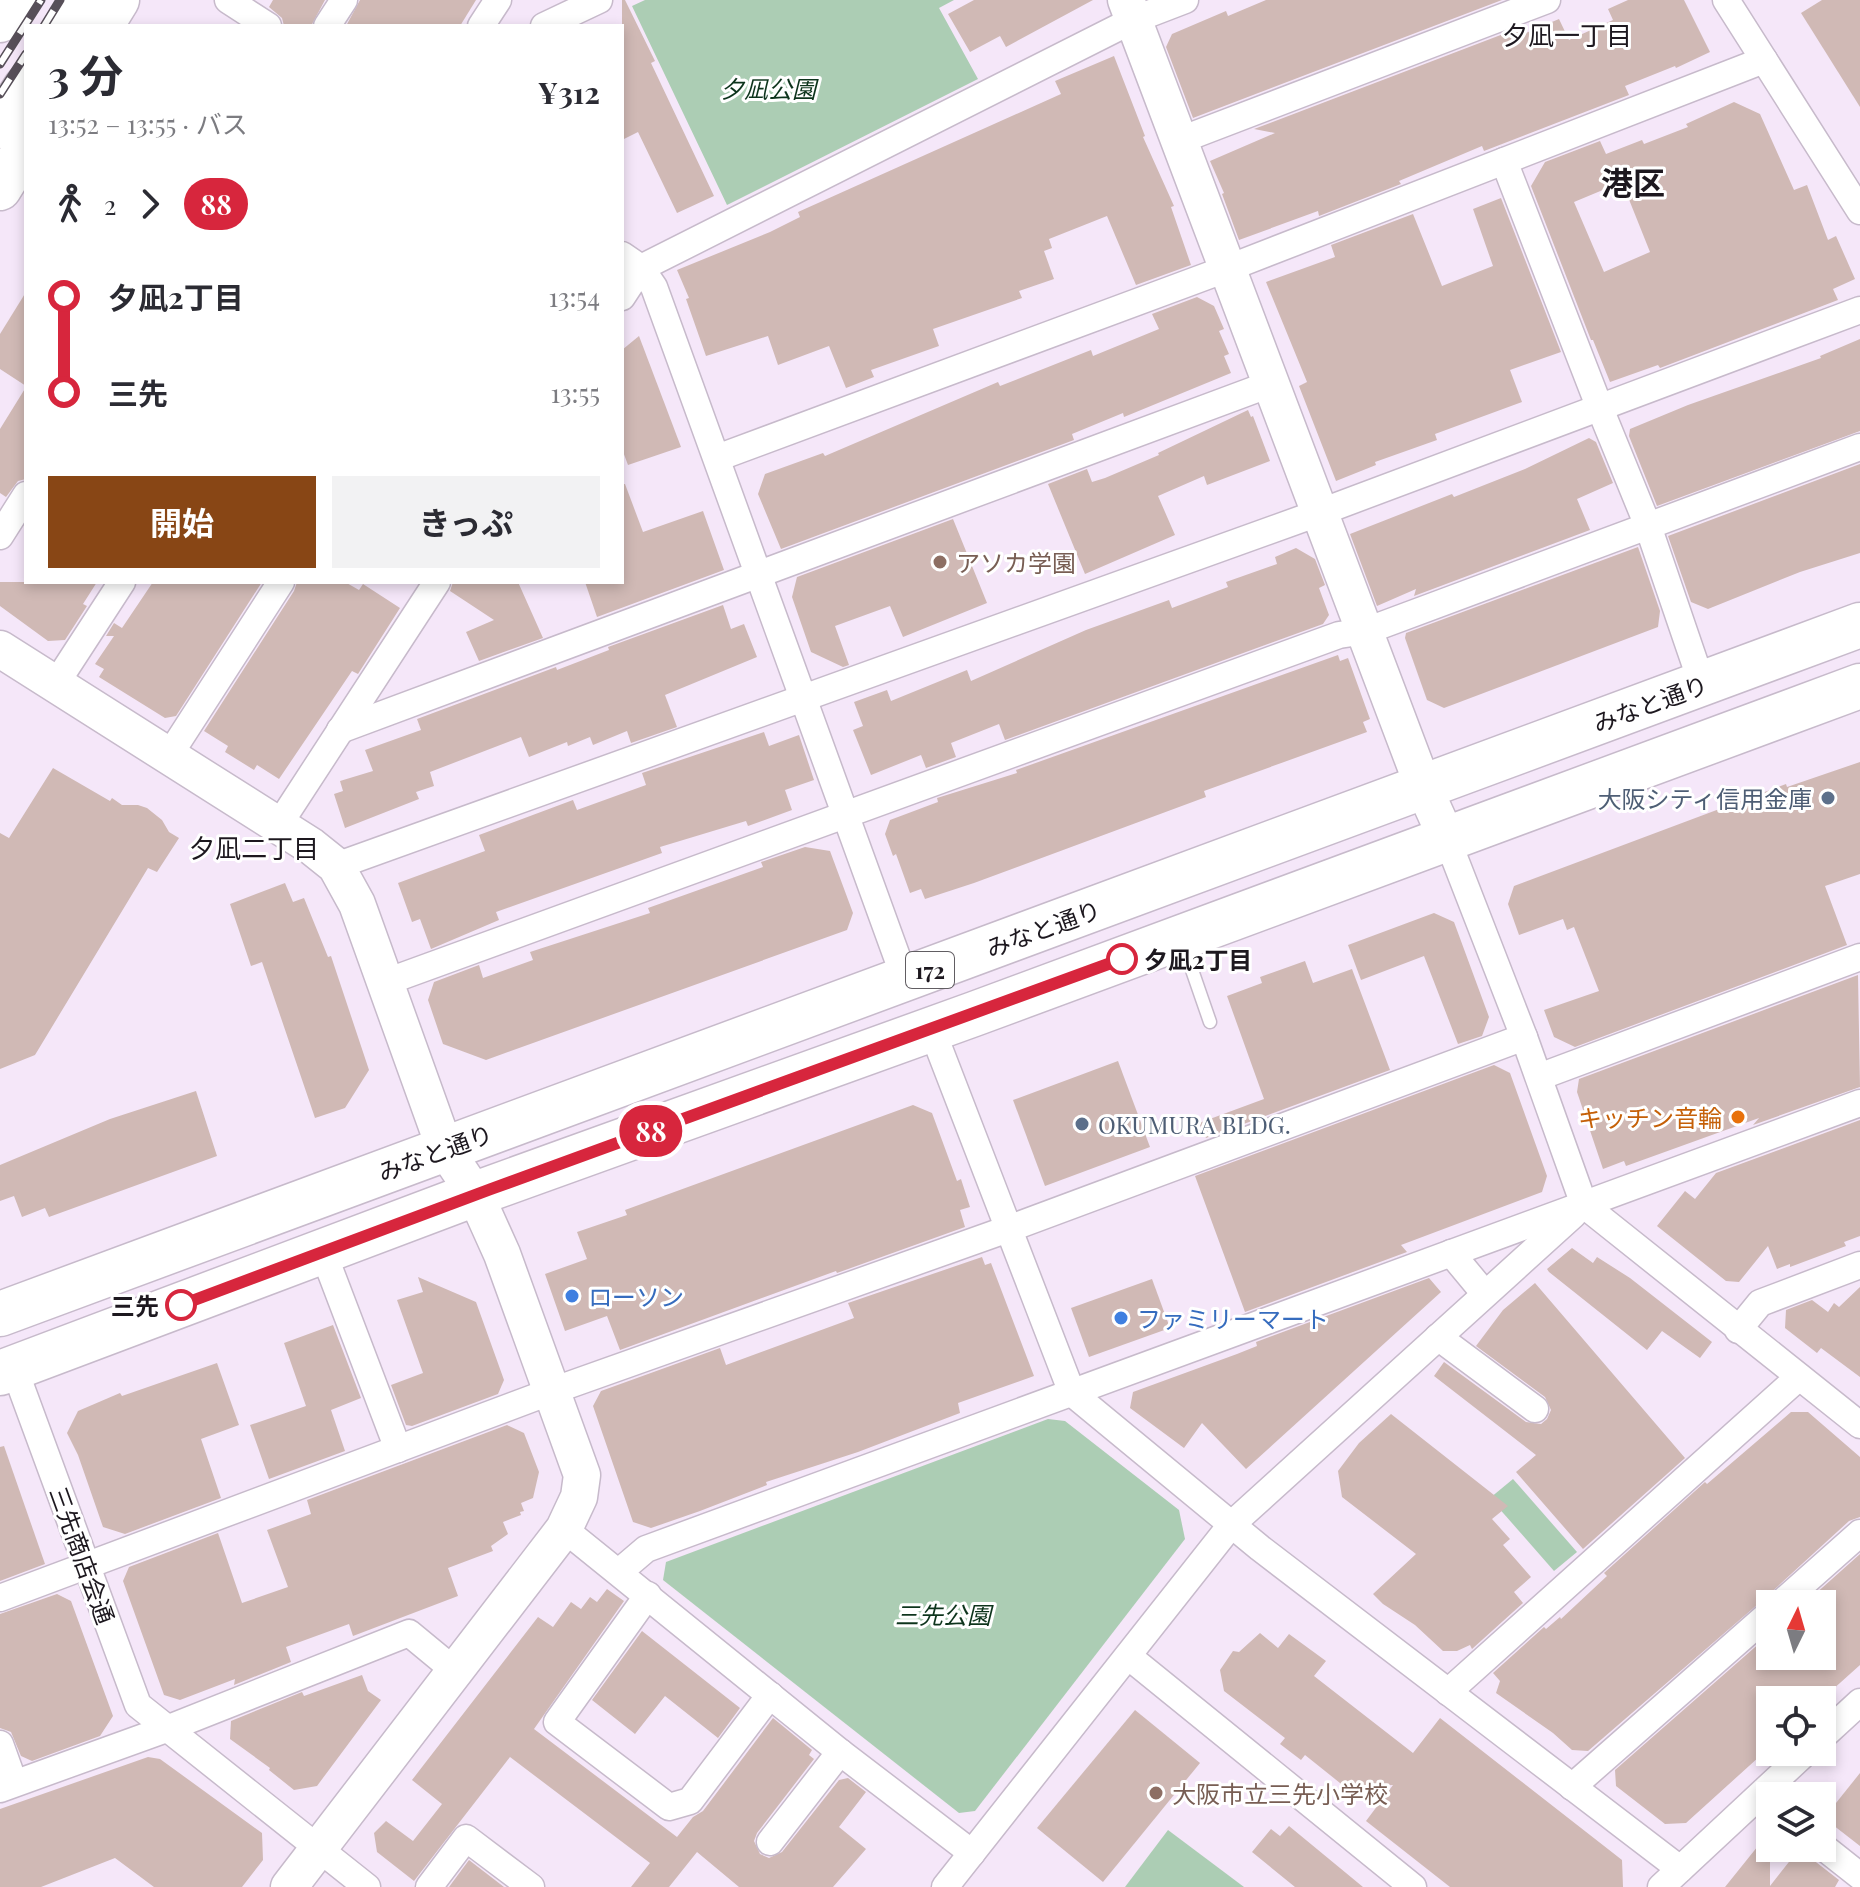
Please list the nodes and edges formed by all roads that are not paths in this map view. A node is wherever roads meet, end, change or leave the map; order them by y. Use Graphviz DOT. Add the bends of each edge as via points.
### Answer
graph roads {
  1 [pos="13,0"];
  2 [pos="85,0"];
  3 [pos="118,0"];
  4 [pos="228,0"];
  5 [pos="344,0"];
  6 [pos="498,0"];
  7 [pos="599,0"];
  8 [pos="1185,0"];
  9 [pos="1547,0"];
  10 [pos="1726,0"];
  11 [pos="1130,10"];
  12 [pos="0,20"];
  13 [pos="68,24"];
  14 [pos="103,24"];
  15 [pos="265,24"];
  16 [pos="328,24"];
  17 [pos="482,24"];
  18 [pos="548,24"];
  19 [pos="1764,60"];
  20 [pos="24,90"];
  21 [pos="0,126"];
  22 [pos="1178,141"];
  23 [pos="24,150"];
  24 [pos="1504,161"];
  25 [pos="1853,182"];
  26 [pos="0,189"];
  27 [pos="1860,211"];
  28 [pos="632,262"];
  29 [pos="1226,269"];
  30 [pos="624,290"];
  31 [pos="1860,310"];
  32 [pos="1270,384"];
  33 [pos="1599,406"];
  34 [pos="1860,447"];
  35 [pos="717,458"];
  36 [pos="24,498"];
  37 [pos="1321,512"];
  38 [pos="1648,526"];
  39 [pos="0,536"];
  40 [pos="758,574"];
  41 [pos="121,584"];
  42 [pos="280,584"];
  43 [pos="436,584"];
  44 [pos="1860,625"];
  45 [pos="1366,631"];
  46 [pos="0,649"];
  47 [pos="1702,684"];
  48 [pos="55,685"];
  49 [pos="1860,686"];
  50 [pos="803,697"];
  51 [pos="340,730"];
  52 [pos="168,757"];
  53 [pos="1423,786"];
  54 [pos="844,813"];
  55 [pos="278,826"];
  56 [pos="1447,839"];
  57 [pos="336,866"];
  58 [pos="1180,938"];
  59 [pos="1860,957"];
  60 [pos="905,979"];
  61 [pos="386,982"];
  62 [pos="1210,1022"];
  63 [pos="932,1030"];
  64 [pos="1524,1037"];
  65 [pos="1539,1077"];
  66 [pos="1860,1103"];
  67 [pos="445,1149"];
  68 [pos="475,1194"];
  69 [pos="1584,1205"];
  70 [pos="1008,1229"];
  71 [pos="323,1252"];
  72 [pos="1451,1253"];
  73 [pos="1860,1265"];
  74 [pos="1485,1294"];
  75 [pos="0,1314"];
  76 [pos="1738,1330"];
  77 [pos="1438,1337"];
  78 [pos="7,1371"];
  79 [pos="1799,1377"];
  80 [pos="552,1391"];
  81 [pos="1072,1393"];
  82 [pos="1535,1409"];
  83 [pos="1860,1425"];
  84 [pos="398,1449"];
  85 [pos="1231,1525"];
  86 [pos="564,1529"];
  87 [pos="1860,1533"];
  88 [pos="87,1564"];
  89 [pos="619,1572"];
  90 [pos="1796,1590"];
  91 [pos="648,1595"];
  92 [pos="0,1598"];
  93 [pos="1756,1625"];
  94 [pos="1128,1656"];
  95 [pos="455,1671"];
  96 [pos="1448,1692"];
  97 [pos="770,1695"];
  98 [pos="1860,1702"];
  99 [pos="1836,1724"];
  100 [pos="169,1728"];
  101 [pos="0,1744"];
  102 [pos="840,1752"];
  103 [pos="1794,1766"];
  104 [pos="1780,1782"];
  105 [pos="7,1786"];
  106 [pos="1572,1787"];
  107 [pos="1756,1807"];
  108 [pos="770,1842"];
  109 [pos="318,1849"];
  110 [pos="972,1853"];
  111 [pos="1836,1857"];
  112 [pos="1680,1869"];
  113 [pos="1860,1876"];
  114 [pos="289,1887"];
  115 [pos="367,1887"];
  116 [pos="429,1887"];
  117 [pos="531,1887"];
  118 [pos="945,1887"];
  119 [pos="1413,1887"];
  120 [pos="1661,1887"];
  1 -- 12 [label="highway"];
  2 -- 13 [label="highway"];
  3 -- 14 [label="main road"];
  4 -- 15 [label="street"];
  5 -- 16 [label="street"];
  6 -- 17 [label="street"];
  7 -- 18 [label="street"];
  8 -- 11 [label="street"];
  9 -- 22 [label="street"];
  10 -- 19 [label="street"];
  11 -- 22 [label="street"];
  11 -- 28 [label="street"];
  19 -- 24 [label="street"];
  19 -- 25 [label="street"];
  20 -- 21 [label="highway"];
  22 -- 29 [label="street"];
  23 -- 26 [label="main road"];
  24 -- 29 [label="street"];
  24 -- 33 [label="street"];
  25 -- 27 [label="street"];
  28 -- 30 [label="street"];
  28 -- 35 [label="street" via="654,287"];
  29 -- 32 [label="street"];
  29 -- 35 [label="street"];
  31 -- 33 [label="street"];
  32 -- 37 [label="street"];
  32 -- 40 [label="street"];
  33 -- 37 [label="street"];
  33 -- 38 [label="street"];
  34 -- 38 [label="street"];
  35 -- 40 [label="street"];
  36 -- 39 [label="street"];
  37 -- 45 [label="street"];
  37 -- 50 [label="street"];
  38 -- 45 [label="street"];
  38 -- 47 [label="street"];
  40 -- 50 [label="street"];
  40 -- 51 [label="street"];
  41 -- 48 [label="street"];
  42 -- 52 [label="street"];
  43 -- 51 [label="street"];
  44 -- 47 [label="highway, みなと通り / 172"];
  45 -- 53 [label="street"];
  45 -- 54 [label="street" via="1339,635"];
  46 -- 48 [label="street"];
  47 -- 53 [label="highway, みなと通り / 172"];
  48 -- 52 [label="street"];
  49 -- 56 [label="highway, 172"];
  50 -- 54 [label="street"];
  50 -- 57 [label="street"];
  51 -- 55 [label="street"];
  52 -- 55 [label="street"];
  53 -- 56 [label="street"];
  53 -- 60 [label="highway, みなと通り / 172"];
  54 -- 60 [label="street"];
  54 -- 61 [label="street"];
  55 -- 57 [label="street"];
  56 -- 58 [label="highway, 172"];
  56 -- 64 [label="street"];
  57 -- 61 [label="street" via="357,904"];
  58 -- 62 [label="lane"];
  58 -- 63 [label="highway, 172"];
  59 -- 65 [label="street"];
  60 -- 67 [label="highway, みなと通り / 172"];
  61 -- 67 [label="street"];
  63 -- 68 [label="highway, 172"];
  63 -- 70 [label="street"];
  64 -- 65 [label="street"];
  64 -- 70 [label="street"];
  65 -- 69 [label="street"];
  66 -- 69 [label="street"];
  67 -- 68 [label="street"];
  67 -- 75 [label="highway, みなと通り / 172"];
  68 -- 71 [label="highway, 172"];
  68 -- 80 [label="street"];
  69 -- 72 [label="street"];
  69 -- 74 [label="street"];
  69 -- 76 [label="street"];
  70 -- 80 [label="street"];
  70 -- 81 [label="street"];
  71 -- 78 [label="highway, 172"];
  71 -- 84 [label="street"];
  72 -- 74 [label="street"];
  72 -- 81 [label="street"];
  73 -- 76 [label="street" via="1760,1303"];
  74 -- 77 [label="street"];
  76 -- 79 [label="street"];
  77 -- 82 [label="street"];
  77 -- 85 [label="street"];
  78 -- 88 [label="street, 三先商店会通"];
  79 -- 83 [label="street"];
  79 -- 96 [label="street"];
  80 -- 84 [label="street"];
  80 -- 86 [label="street" via="582,1475 579,1497"];
  81 -- 85 [label="street"];
  81 -- 89 [label="street" via="646,1549"];
  84 -- 88 [label="street"];
  85 -- 94 [label="street"];
  85 -- 96 [label="street"];
  86 -- 89 [label="street"];
  86 -- 95 [label="street"];
  87 -- 90 [label="street"];
  88 -- 92 [label="street"];
  88 -- 100 [label="street, 三先商店会通" via="138,1705"];
  89 -- 91 [label="street"];
  91 -- 97 [label="street"];
  91 -- 97 [label="street" via="557,1722 669,1807 690,1801"];
  93 -- 106 [label="street"];
  94 -- 110 [label="street"];
  94 -- 119 [label="street"];
  95 -- 100 [label="street" via="409,1633"];
  95 -- 109 [label="street"];
  96 -- 106 [label="street"];
  97 -- 102 [label="street"];
  98 -- 99 [label="street"];
  100 -- 105 [label="street"];
  100 -- 109 [label="street, 三先商店会通"];
  101 -- 105 [label="street"];
  102 -- 108 [label="street"];
  102 -- 110 [label="street"];
  103 -- 104 [label="street"];
  106 -- 112 [label="street"];
  107 -- 112 [label="street"];
  109 -- 114 [label="street"];
  109 -- 115 [label="street, 三先商店会通"];
  110 -- 118 [label="street"];
  111 -- 113 [label="street"];
  112 -- 120 [label="street"];
  116 -- 117 [label="street" via="466,1838"];
}
